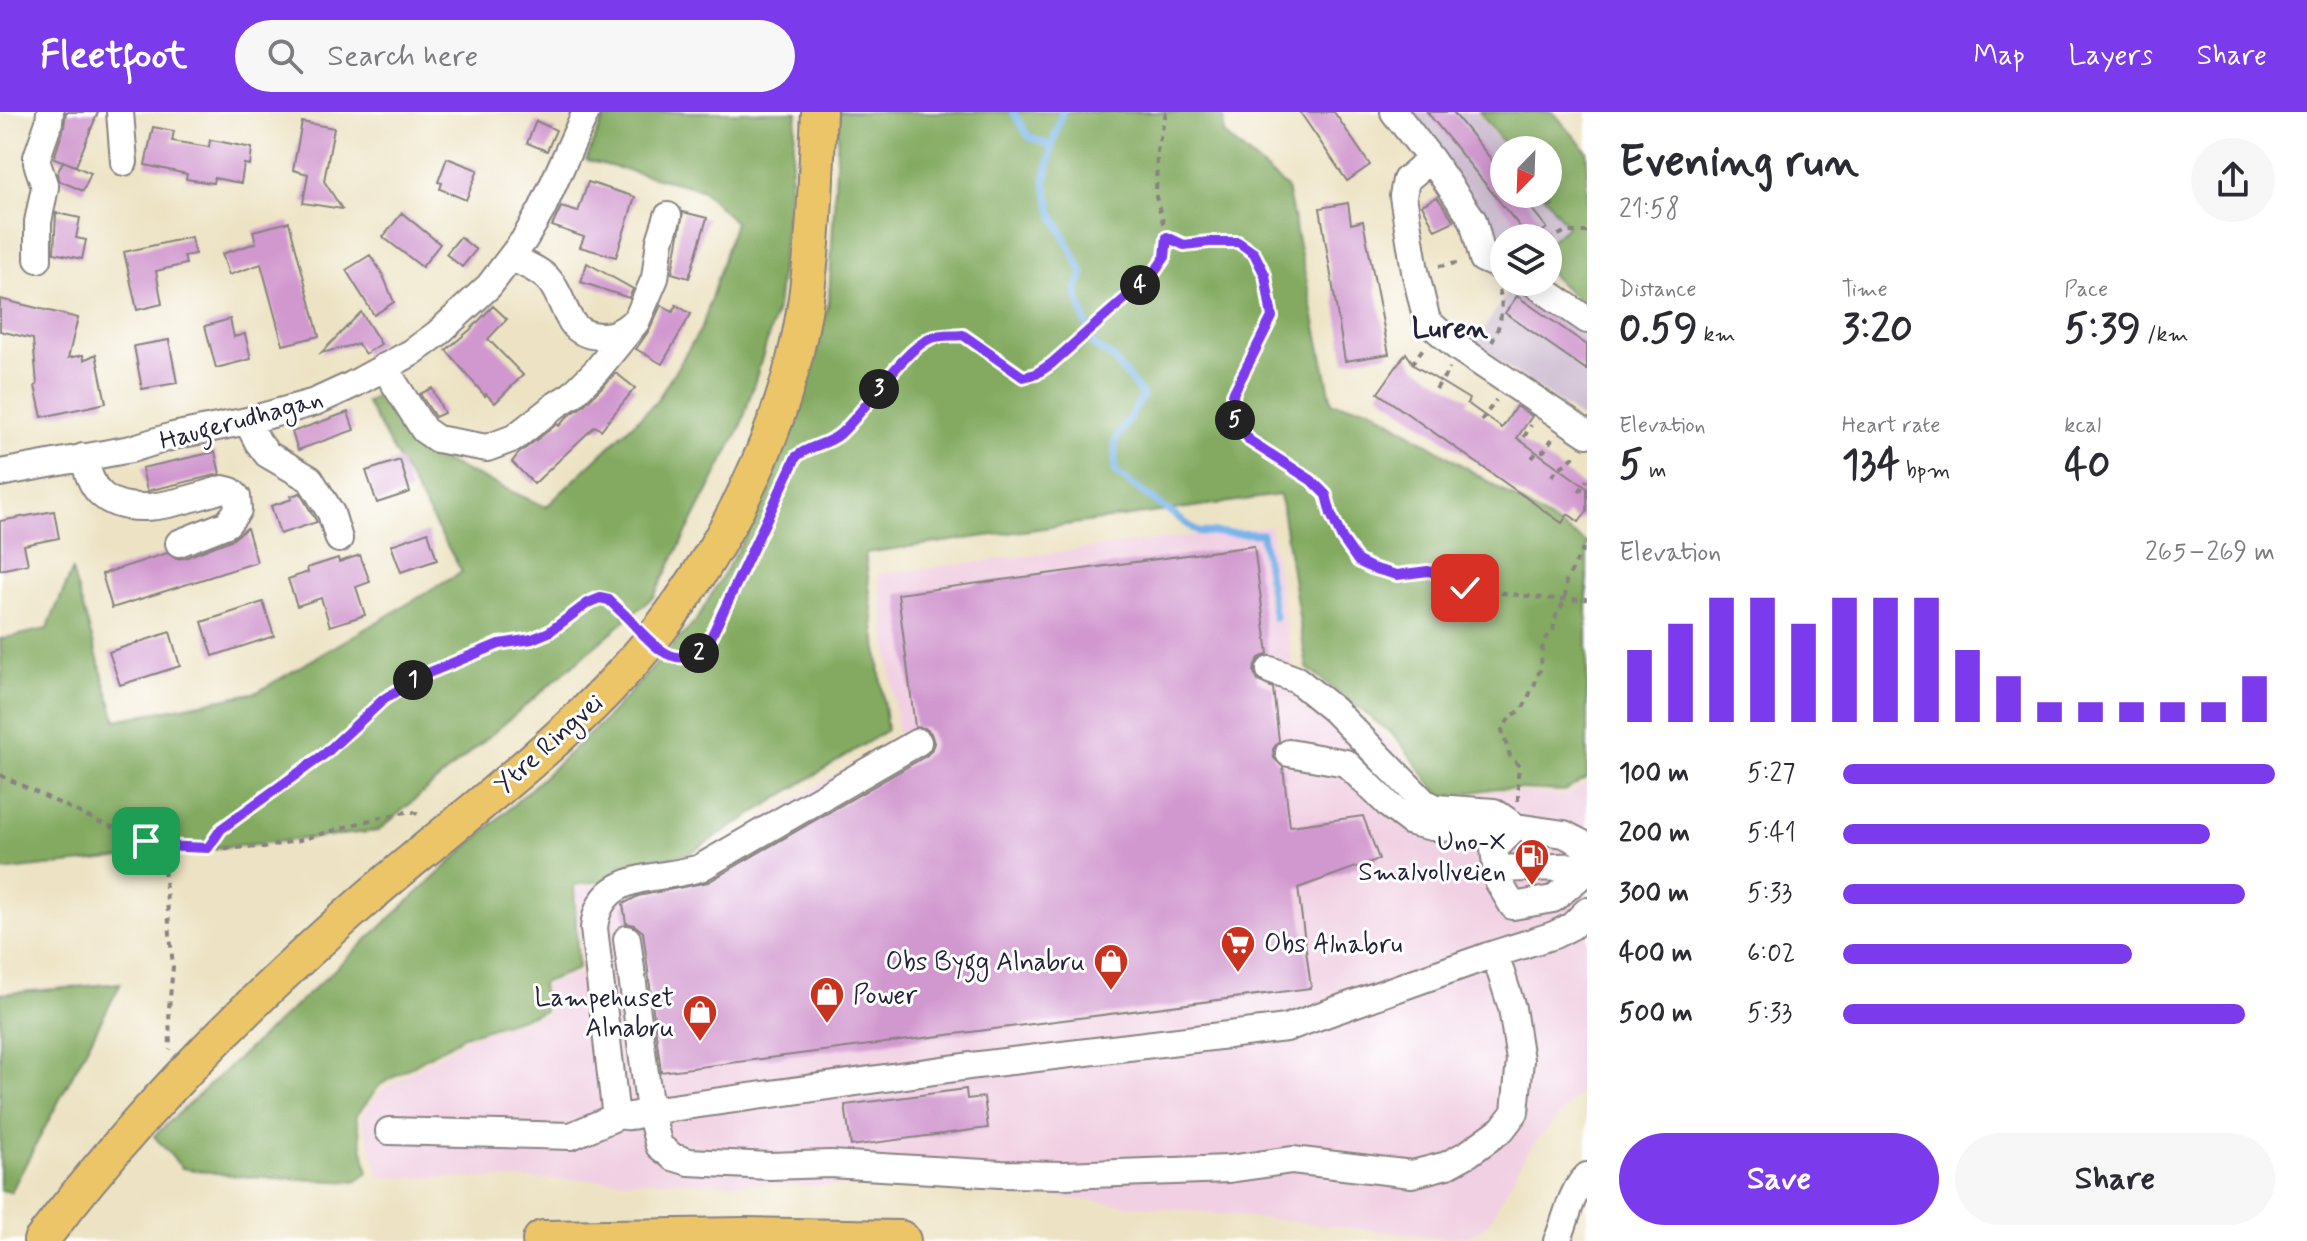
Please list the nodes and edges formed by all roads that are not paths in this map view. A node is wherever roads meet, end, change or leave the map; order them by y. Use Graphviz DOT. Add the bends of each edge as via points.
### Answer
graph roads {
  1 [pos="50,112"];
  2 [pos="120,112"];
  3 [pos="586,112"];
  4 [pos="819,112"];
  5 [pos="1394,112"];
  6 [pos="1431,159"];
  7 [pos="124,162"];
  8 [pos="668,216"];
  9 [pos="1490,256"];
  10 [pos="511,257"];
  11 [pos="38,259"];
  12 [pos="1552,296"];
  13 [pos="638,317"];
  14 [pos="1587,320"];
  15 [pos="384,367"];
  16 [pos="247,421"];
  17 [pos="1584,440"];
  18 [pos="83,457"];
  19 [pos="0,473"];
  20 [pos="339,539"];
  21 [pos="179,543"];
  22 [pos="1270,670"];
  23 [pos="918,742"];
  24 [pos="1289,753"];
  25 [pos="1516,827"];
  26 [pos="1587,846"];
  27 [pos="1587,868"];
  28 [pos="1497,869"];
  29 [pos="1587,911"];
  30 [pos="627,939"];
  31 [pos="1492,955"];
  32 [pos="650,1111"];
  33 [pos="620,1115"];
  34 [pos="389,1131"];
  35 [pos="1587,1176"];
  36 [pos="1570,1223"];
  37 [pos="41,1241"];
  38 [pos="543,1241"];
  39 [pos="900,1241"];
  1 -- 11 [label="street" via="37,157 45,187"];
  2 -- 7 [label="street"];
  3 -- 10 [label="street, Haugerudhagan" via="542,209"];
  4 -- 37 [label="main road, Ytre Ringvei" via="807,294 784,393 745,493 677,608 608,690 302,957 209,1048 110,1155"];
  5 -- 6 [label="street"];
  6 -- 9 [label="street" via="1473,220"];
  6 -- 17 [label="street" via="1406,180 1403,196 1424,316 1437,332"];
  8 -- 13 [label="street" via="655,278"];
  10 -- 13 [label="street" via="546,278 568,318 587,334 613,336"];
  10 -- 15 [label="street, Haugerudhagan" via="489,286 437,334"];
  12 -- 14 [label="street"];
  13 -- 15 [label="street" via="572,395 514,438 487,448 437,439 424,430"];
  15 -- 16 [label="street, Haugerudhagan" via="315,402"];
  16 -- 18 [label="street, Haugerudhagan"];
  16 -- 20 [label="street" via="267,454 310,479 331,513"];
  18 -- 19 [label="street, Haugerudhagan"];
  18 -- 21 [label="street" via="99,491 124,506 167,504 223,489 237,497 238,510 227,524"];
  22 -- 25 [label="street" via="1297,680 1334,710 1424,802 1494,812"];
  23 -- 33 [label="street" via="700,868 611,890 600,904 594,928 615,1109"];
  24 -- 25 [label="street" via="1346,763 1411,822 1484,833"];
  25 -- 26 [label="street" via="1564,834"];
  25 -- 28 [label="street" via="1494,849"];
  27 -- 28 [label="street"];
  27 -- 28 [label="street" via="1553,899 1513,906"];
  29 -- 31 [label="street" via="1563,931"];
  30 -- 32 [label="street"];
  31 -- 32 [label="street" via="1286,1028"];
  31 -- 32 [label="street" via="1512,1008 1520,1060 1515,1112 1502,1129 1469,1153 1412,1174 1292,1160 1229,1169 1064,1175 689,1162 659,1146"];
  32 -- 33 [label="street"];
  33 -- 34 [label="street" via="571,1136"];
  35 -- 36 [label="street" via="1575,1191"];
  38 -- 39 [label="highway"];
}
